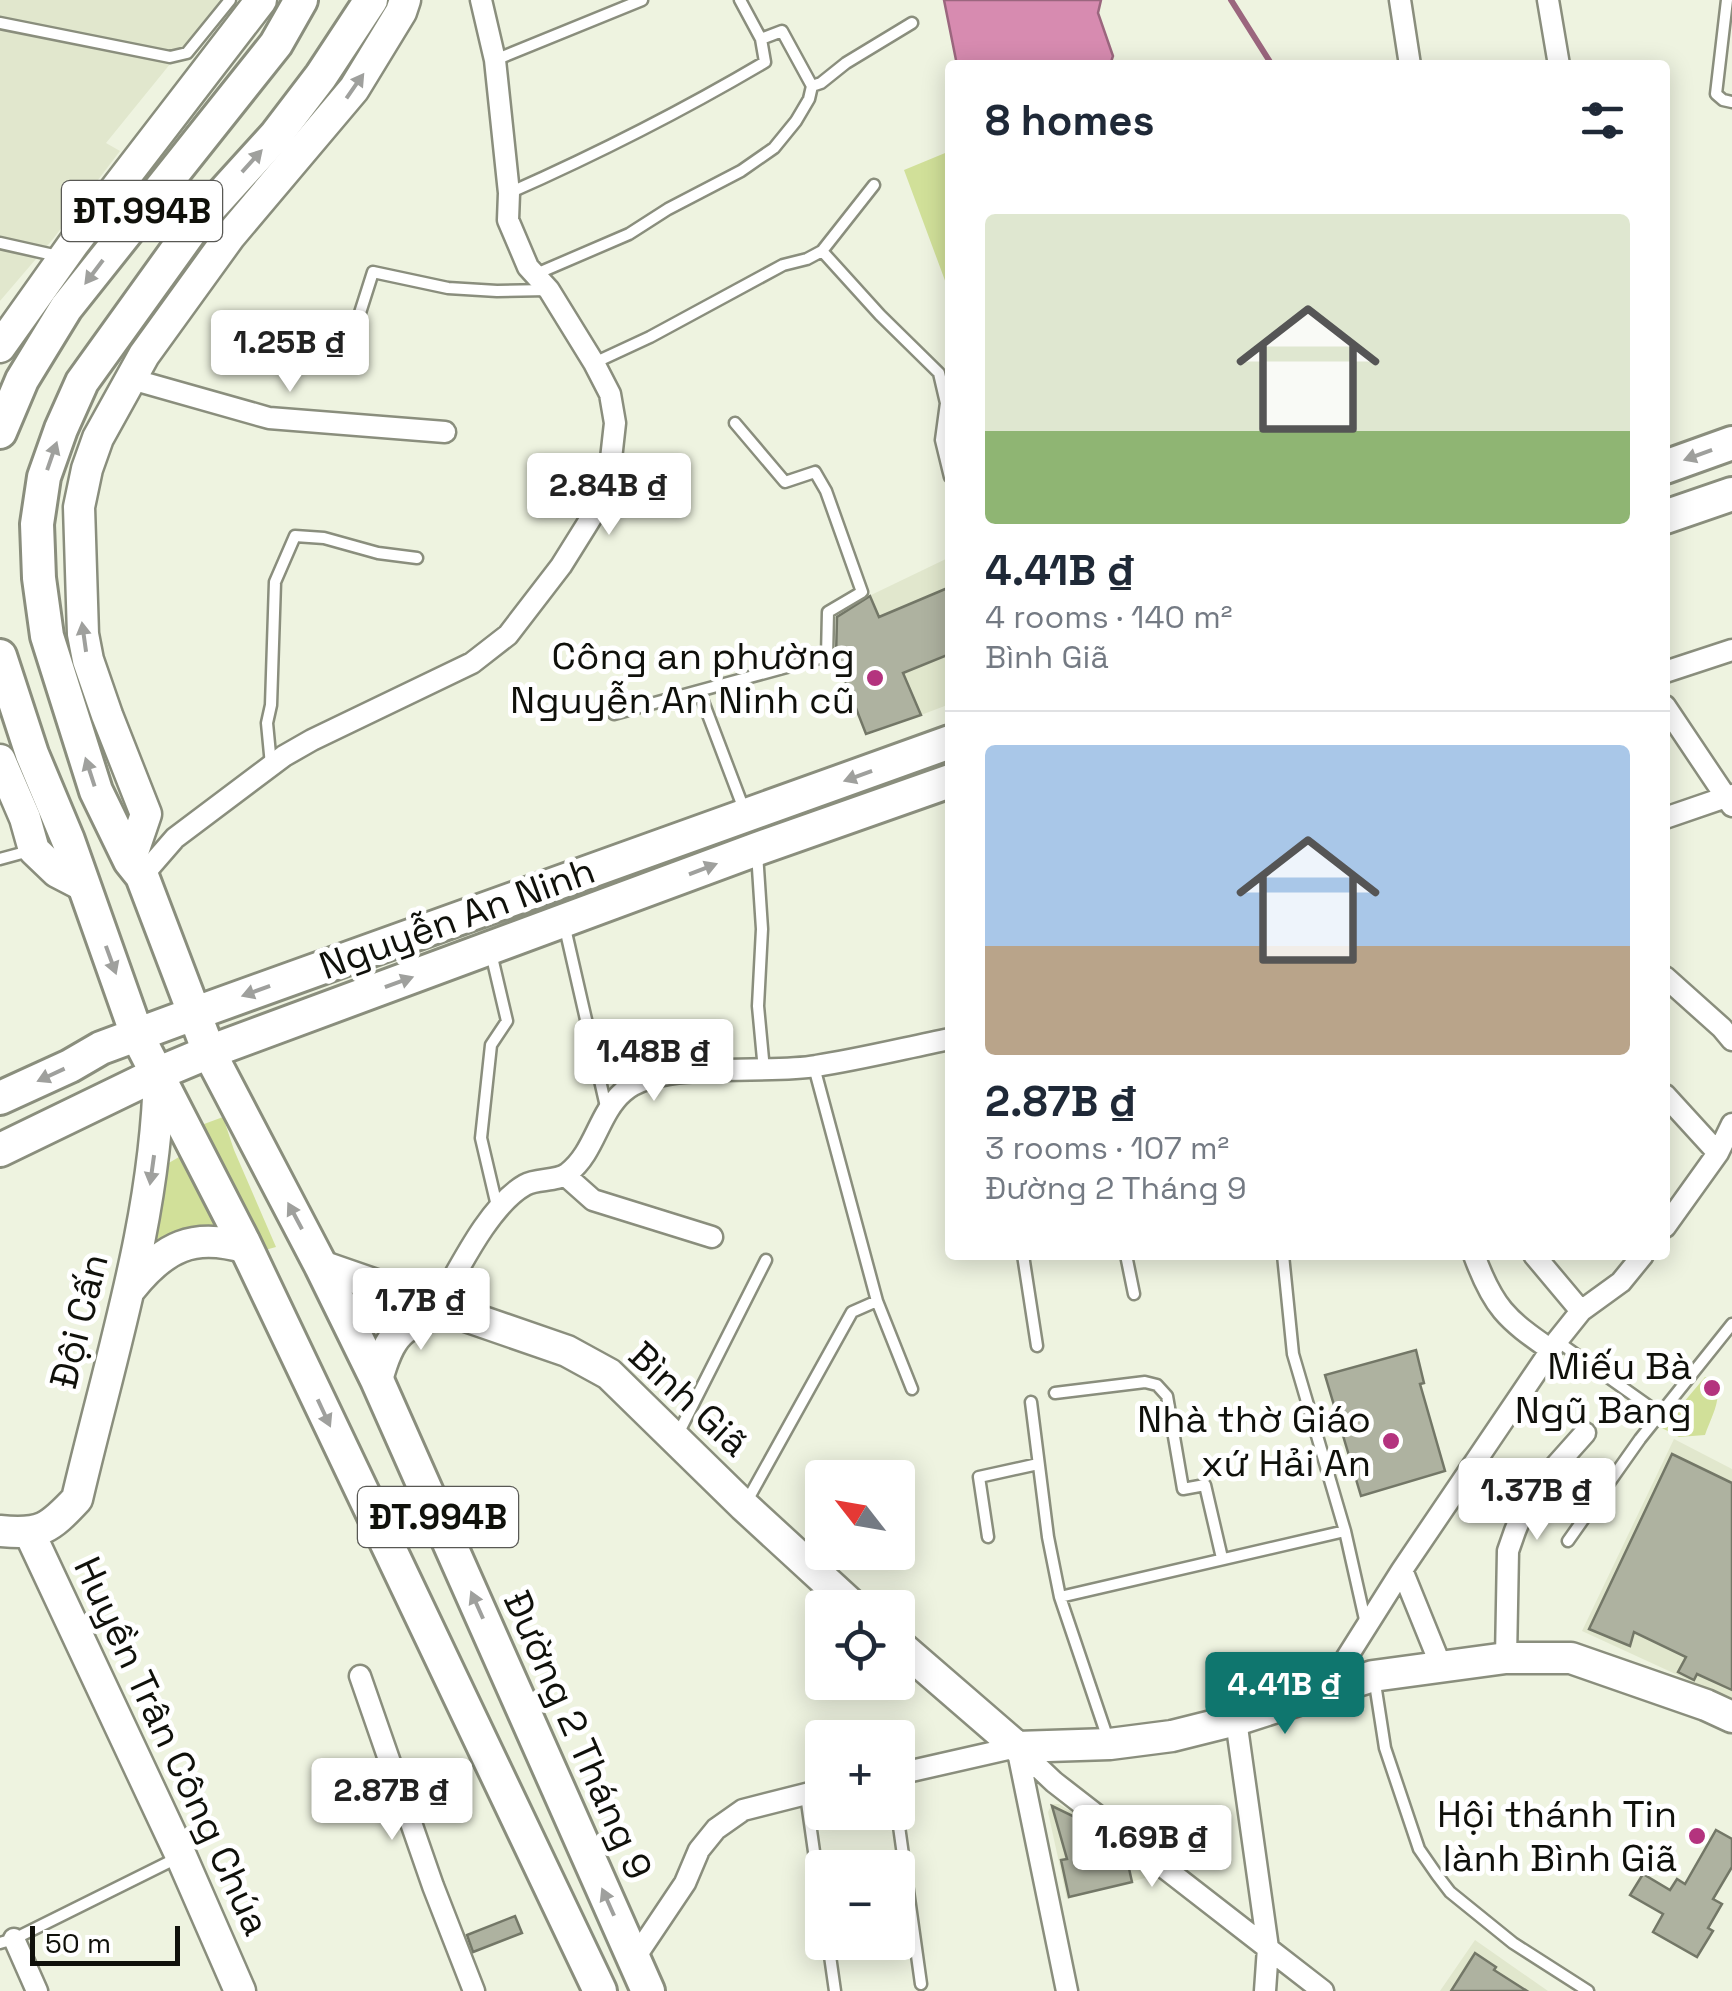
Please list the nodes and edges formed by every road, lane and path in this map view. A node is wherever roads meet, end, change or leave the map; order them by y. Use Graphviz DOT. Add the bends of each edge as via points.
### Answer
graph roads {
  1 [pos="230,0"];
  2 [pos="261,0"];
  3 [pos="301,0"];
  4 [pos="371,0"];
  5 [pos="405,0"];
  6 [pos="481,0"];
  7 [pos="740,0"];
  8 [pos="1400,0"];
  9 [pos="1548,0"];
  10 [pos="1727,0"];
  11 [pos="634,2"];
  12 [pos="0,23"];
  13 [pos="912,23"];
  14 [pos="761,39"];
  15 [pos="495,60"];
  16 [pos="1409,60"];
  17 [pos="1557,60"];
  18 [pos="812,86"];
  19 [pos="1732,102"];
  20 [pos="874,185"];
  21 [pos="510,193"];
  22 [pos="0,242"];
  23 [pos="822,251"];
  24 [pos="64,257"];
  25 [pos="542,282"];
  26 [pos="352,338"];
  27 [pos="0,347"];
  28 [pos="594,362"];
  29 [pos="130,379"];
  30 [pos="945,398"];
  31 [pos="945,408"];
  32 [pos="735,423"];
  33 [pos="0,432"];
  34 [pos="445,432"];
  35 [pos="1732,444"];
  36 [pos="945,458"];
  37 [pos="1670,465"];
  38 [pos="1732,494"];
  39 [pos="1670,516"];
  40 [pos="417,558"];
  41 [pos="1732,650"];
  42 [pos="0,656"];
  43 [pos="1670,670"];
  44 [pos="698,692"];
  45 [pos="1670,713"];
  46 [pos="614,714"];
  47 [pos="945,744"];
  48 [pos="0,760"];
  49 [pos="271,766"];
  50 [pos="945,784"];
  51 [pos="1730,799"];
  52 [pos="747,816"];
  53 [pos="1670,817"];
  54 [pos="757,849"];
  55 [pos="34,850"];
  56 [pos="0,859"];
  57 [pos="136,869"];
  58 [pos="84,886"];
  59 [pos="564,922"];
  60 [pos="490,948"];
  61 [pos="1670,981"];
  62 [pos="193,1014"];
  63 [pos="137,1034"];
  64 [pos="945,1040"];
  65 [pos="1732,1040"];
  66 [pos="209,1052"];
  67 [pos="814,1067"];
  68 [pos="764,1071"];
  69 [pos="159,1073"];
  70 [pos="0,1098"];
  71 [pos="1670,1100"];
  72 [pos="607,1112"];
  73 [pos="1732,1124"];
  74 [pos="0,1150"];
  75 [pos="1718,1153"];
  76 [pos="566,1176"];
  77 [pos="497,1208"];
  78 [pos="1670,1221"];
  79 [pos="712,1238"];
  80 [pos="246,1248"];
  81 [pos="766,1260"];
  82 [pos="1023,1260"];
  83 [pos="1127,1260"];
  84 [pos="1284,1260"];
  85 [pos="1476,1260"];
  86 [pos="1538,1260"];
  87 [pos="1640,1260"];
  88 [pos="321,1266"];
  89 [pos="131,1288"];
  90 [pos="1134,1294"];
  91 [pos="877,1301"];
  92 [pos="442,1309"];
  93 [pos="1582,1311"];
  94 [pos="1732,1324"];
  95 [pos="1037,1346"];
  96 [pos="1554,1346"];
  97 [pos="377,1380"];
  98 [pos="912,1389"];
  99 [pos="1056,1393"];
  100 [pos="1031,1402"];
  101 [pos="1660,1414"];
  102 [pos="1586,1433"];
  103 [pos="676,1439"];
  104 [pos="1038,1464"];
  105 [pos="744,1506"];
  106 [pos="1345,1531"];
  107 [pos="15,1532"];
  108 [pos="988,1537"];
  109 [pos="1568,1541"];
  110 [pos="1222,1558"];
  111 [pos="1402,1570"];
  112 [pos="835,1590"];
  113 [pos="1060,1597"];
  114 [pos="1366,1627"];
  115 [pos="1506,1658"];
  116 [pos="915,1659"];
  117 [pos="1441,1666"];
  118 [pos="360,1676"];
  119 [pos="1374,1676"];
  120 [pos="1324,1694"];
  121 [pos="1732,1717"];
  122 [pos="1236,1720"];
  123 [pos="1110,1744"];
  124 [pos="1017,1747"];
  125 [pos="915,1770"];
  126 [pos="805,1794"];
  127 [pos="899,1830"];
  128 [pos="181,1856"];
  129 [pos="7,1941"];
  130 [pos="1268,1948"];
  131 [pos="634,1958"];
  132 [pos="831,1960"];
  133 [pos="921,1984"];
  134 [pos="37,1991"];
  135 [pos="240,1991"];
  136 [pos="474,1991"];
  137 [pos="600,1991"];
  138 [pos="619,1991"];
  139 [pos="648,1991"];
  140 [pos="835,1991"];
  141 [pos="1067,1991"];
  142 [pos="1265,1991"];
  143 [pos="1323,1991"];
  144 [pos="1588,1991"];
  1 -- 12 [label="lane" via="186,53 170,57"];
  2 -- 24 [label="street, ĐT.994B"];
  3 -- 33 [label="main road, ĐT.994B, one-way" via="276,44 66,308 22,380"];
  57 -- 4 [label="main road, Đường 2 Tháng 9 / ĐT.994B, one-way" via="96,791 47,636 37,524 44,477 82,382 197,222 321,76"];
  29 -- 5 [label="street, ĐT.994B, one-way" via="230,236 354,89"];
  6 -- 15 [label="street"];
  7 -- 14 [label="lane"];
  8 -- 16 [label="street"];
  9 -- 17 [label="street"];
  10 -- 19 [label="lane" via="1716,94"];
  11 -- 15 [label="lane"];
  13 -- 18 [label="lane"];
  14 -- 18 [label="lane" via="782,31"];
  14 -- 21 [label="lane" via="765,62"];
  15 -- 21 [label="street"];
  18 -- 25 [label="lane" via="796,122 774,148"];
  20 -- 23 [label="lane"];
  21 -- 25 [label="street" via="508,220 528,267"];
  22 -- 24 [label="lane"];
  23 -- 28 [label="lane"];
  23 -- 30 [label="lane" via="938,373"];
  24 -- 27 [label="street, ĐT.994B"];
  25 -- 26 [label="lane" via="497,292 372,272"];
  25 -- 28 [label="street"];
  28 -- 49 [label="street" via="615,423 602,500 508,636 472,663"];
  29 -- 34 [label="street" via="269,418"];
  57 -- 29 [label="street, ĐT.994B, one-way" via="146,814 82,634 78,506 98,438"];
  31 -- 36 [label="lane" via="940,440"];
  32 -- 44 [label="lane" via="785,482 815,472 862,592 828,612 827,656"];
  35 -- 37 [label="main road, one-way"];
  38 -- 39 [label="main road"];
  40 -- 49 [label="lane" via="295,536 275,582"];
  41 -- 43 [label="street"];
  42 -- 58 [label="main road, ĐT.994B"];
  44 -- 46 [label="lane"];
  44 -- 52 [label="lane"];
  45 -- 51 [label="street"];
  47 -- 52 [label="main road, Nguyễn An Ninh, one-way"];
  48 -- 55 [label="street"];
  49 -- 57 [label="street"];
  50 -- 54 [label="main road, Nguyễn An Ninh"];
  51 -- 53 [label="street"];
  52 -- 62 [label="main road, Nguyễn An Ninh, one-way"];
  59 -- 54 [label="main road, Nguyễn An Ninh, one-way"];
  54 -- 68 [label="lane"];
  55 -- 56 [label="lane"];
  55 -- 58 [label="street"];
  57 -- 58 [label="main road"];
  57 -- 62 [label="main road, Đường 2 Tháng 9 / ĐT.994B"];
  58 -- 63 [label="main road, ĐT.994B, one-way"];
  59 -- 60 [label="main road, Nguyễn An Ninh"];
  59 -- 72 [label="lane"];
  66 -- 60 [label="main road, Nguyễn An Ninh, one-way"];
  60 -- 77 [label="lane" via="508,1021 492,1044 481,1138"];
  61 -- 65 [label="street"];
  62 -- 63 [label="main road, Nguyễn An Ninh"];
  62 -- 66 [label="main road, Đường 2 Tháng 9 / ĐT.994B"];
  63 -- 69 [label="main road, ĐT.994B"];
  63 -- 70 [label="main road, Nguyễn An Ninh, one-way"];
  64 -- 67 [label="street"];
  66 -- 69 [label="main road, Nguyễn An Ninh"];
  88 -- 66 [label="main road, Đường 2 Tháng 9 / ĐT.994B, one-way"];
  67 -- 68 [label="street"];
  67 -- 91 [label="lane"];
  68 -- 72 [label="street" via="696,1070 641,1081"];
  69 -- 74 [label="main road, Nguyễn An Ninh"];
  69 -- 80 [label="main road, ĐT.994B"];
  69 -- 89 [label="street, Đội Cấn, one-way" via="152,1174"];
  71 -- 75 [label="street"];
  72 -- 76 [label="street"];
  73 -- 75 [label="street"];
  75 -- 78 [label="street"];
  76 -- 77 [label="street" via="526,1184"];
  76 -- 79 [label="street" via="592,1200"];
  77 -- 92 [label="street"];
  80 -- 89 [label="street" via="191,1243 149,1265"];
  80 -- 137 [label="main road, ĐT.994B, one-way"];
  81 -- 103 [label="lane"];
  82 -- 95 [label="lane"];
  83 -- 90 [label="lane"];
  84 -- 106 [label="lane" via="1293,1354"];
  85 -- 96 [label="street" via="1494,1302 1512,1322"];
  86 -- 93 [label="street"];
  87 -- 93 [label="street"];
  88 -- 92 [label="street, Bình Giã"];
  88 -- 97 [label="main road, Đường 2 Tháng 9 / ĐT.994B"];
  89 -- 107 [label="street, Đội Cấn" via="76,1498 58,1520"];
  91 -- 98 [label="lane"];
  91 -- 105 [label="lane" via="852,1312"];
  92 -- 97 [label="street" via="400,1330 385,1350"];
  92 -- 103 [label="street, Bình Giã" via="567,1351 609,1374"];
  93 -- 96 [label="street"];
  94 -- 101 [label="lane"];
  96 -- 101 [label="lane"];
  96 -- 111 [label="street"];
  131 -- 97 [label="main road, Đường 2 Tháng 9 / ĐT.994B, one-way"];
  99 -- 110 [label="lane" via="1158,1385 1167,1396 1183,1490 1205,1485"];
  100 -- 104 [label="lane"];
  101 -- 109 [label="lane"];
  102 -- 115 [label="street" via="1544,1480 1515,1531 1508,1551"];
  103 -- 105 [label="street, Bình Giã"];
  104 -- 108 [label="lane" via="979,1477"];
  104 -- 113 [label="lane"];
  105 -- 112 [label="street, Bình Giã"];
  106 -- 110 [label="lane"];
  106 -- 114 [label="lane"];
  107 -- 128 [label="street, Huyền Trân Công Chúa"];
  110 -- 113 [label="lane"];
  111 -- 114 [label="street"];
  111 -- 117 [label="street"];
  113 -- 123 [label="lane"];
  114 -- 120 [label="street"];
  115 -- 117 [label="street"];
  115 -- 121 [label="street" via="1571,1658"];
  116 -- 124 [label="street"];
  117 -- 119 [label="street"];
  118 -- 136 [label="street"];
  119 -- 120 [label="street"];
  119 -- 144 [label="lane" via="1384,1748 1419,1849 1450,1892 1512,1943"];
  120 -- 122 [label="street"];
  122 -- 123 [label="street"];
  122 -- 130 [label="street"];
  123 -- 124 [label="street"];
  124 -- 125 [label="street"];
  124 -- 130 [label="street"];
  124 -- 141 [label="street"];
  126 -- 131 [label="street" via="743,1810 716,1829"];
  127 -- 133 [label="lane"];
  128 -- 129 [label="lane"];
  128 -- 135 [label="street, Huyền Trân Công Chúa"];
  129 -- 134 [label="street"];
  130 -- 142 [label="street"];
  130 -- 143 [label="street"];
  131 -- 138 [label="main road"];
  131 -- 139 [label="main road, Đường 2 Tháng 9 / ĐT.994B"];
  132 -- 140 [label="lane"];
}
